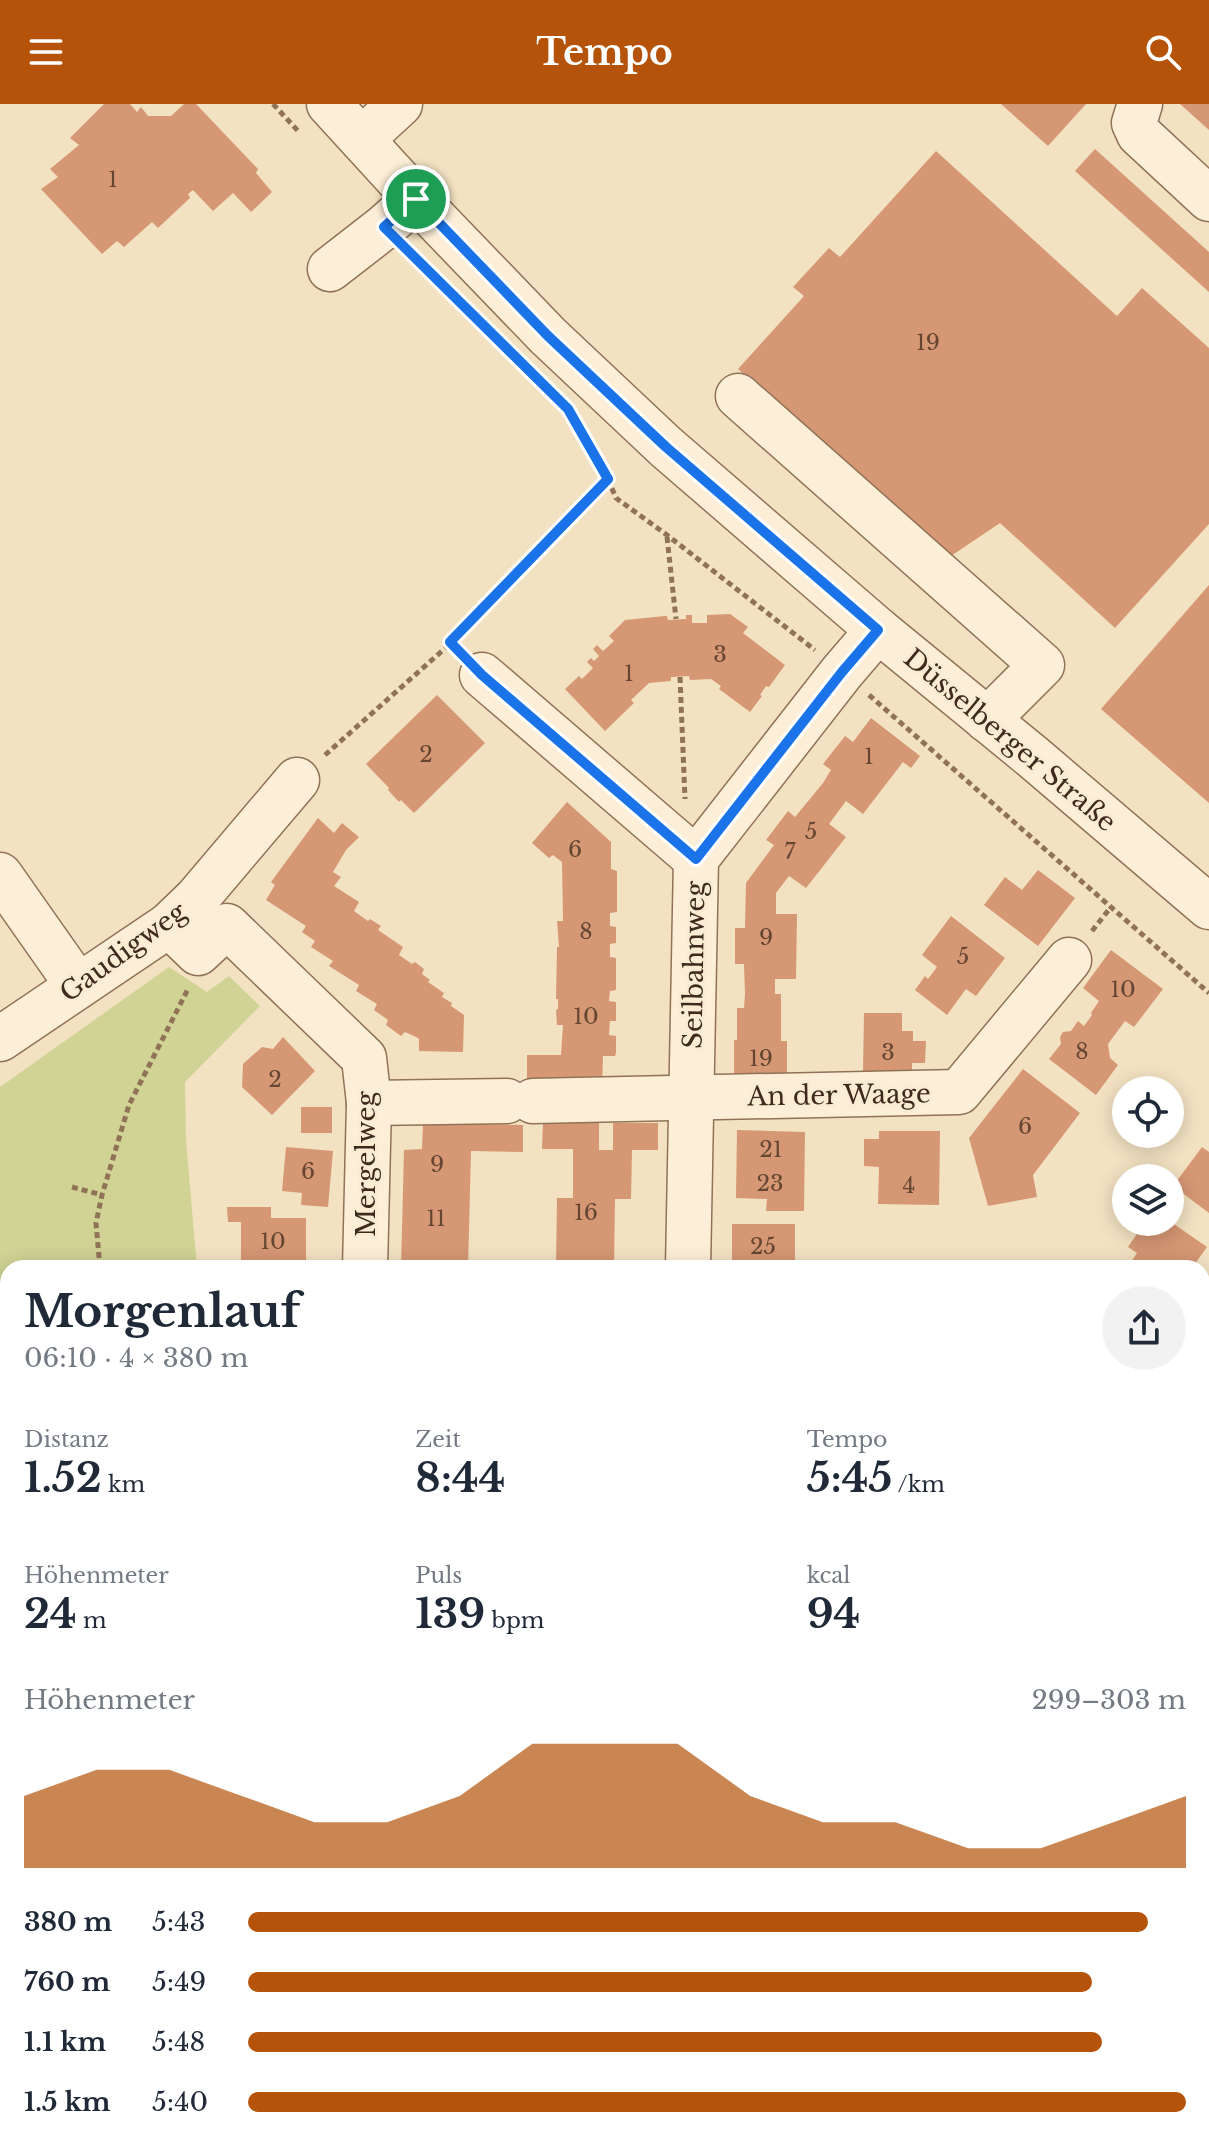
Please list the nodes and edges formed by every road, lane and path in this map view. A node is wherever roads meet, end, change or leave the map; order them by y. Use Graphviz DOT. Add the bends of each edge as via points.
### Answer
graph roads {
  1 [pos="273,104"];
  2 [pos="400,104"];
  3 [pos="1140,104"];
  4 [pos="317,121"];
  5 [pos="362,139"];
  6 [pos="416,199"];
  7 [pos="1209,199"];
  8 [pos="330,269"];
  9 [pos="738,396"];
  10 [pos="568,409"];
  11 [pos="608,479"];
  12 [pos="667,535"];
  13 [pos="676,619"];
  14 [pos="878,630"];
  15 [pos="450,642"];
  16 [pos="842,672"];
  17 [pos="482,675"];
  18 [pos="680,677"];
  19 [pos="987,720"];
  20 [pos="297,780"];
  21 [pos="685,800"];
  22 [pos="696,859"];
  23 [pos="0,875"];
  24 [pos="1209,907"];
  25 [pos="198,926"];
  26 [pos="1069,960"];
  27 [pos="78,986"];
  28 [pos="1209,993"];
  29 [pos="0,1039"];
  30 [pos="692,1097"];
  31 [pos="369,1103"];
  32 [pos="72,1187"];
  33 [pos="102,1195"];
  34 [pos="99,1260"];
  35 [pos="365,1260"];
  36 [pos="688,1260"];
  1 -- 4 [label="path"];
  2 -- 5 [label="street"];
  3 -- 7 [label="street" via="1134,123 1139,134"];
  4 -- 5 [label="street, Düsselberger Straße"];
  5 -- 6 [label="street, Düsselberger Straße"];
  6 -- 8 [label="street"];
  6 -- 14 [label="street, Düsselberger Straße" via="548,336 666,447"];
  9 -- 19 [label="street" via="1042,665"];
  10 -- 11 [label="path"];
  11 -- 12 [label="path" via="616,498"];
  11 -- 15 [label="path"];
  12 -- 13 [label="path"];
  12 -- 16 [label="path"];
  14 -- 16 [label="street, Seilbahnweg"];
  14 -- 19 [label="street, Düsselberger Straße"];
  15 -- 17 [label="path"];
  15 -- 20 [label="path"];
  16 -- 22 [label="street, Seilbahnweg"];
  16 -- 28 [label="path"];
  17 -- 22 [label="street"];
  18 -- 21 [label="path"];
  19 -- 24 [label="street, Düsselberger Straße"];
  20 -- 25 [label="street, Gaudigweg"];
  22 -- 30 [label="street, Seilbahnweg"];
  23 -- 27 [label="street"];
  25 -- 27 [label="street, Gaudigweg"];
  25 -- 31 [label="street, Mergelweg" via="364,1058"];
  25 -- 33 [label="path" via="186,995 129,1105"];
  26 -- 30 [label="street, An der Waage" via="959,1092"];
  27 -- 29 [label="street, Gaudigweg"];
  30 -- 31 [label="street, An der Waage"];
  30 -- 36 [label="street, Seilbahnweg"];
  31 -- 35 [label="street, Mergelweg"];
  32 -- 33 [label="path"];
  33 -- 34 [label="path" via="96,1223"];
}
